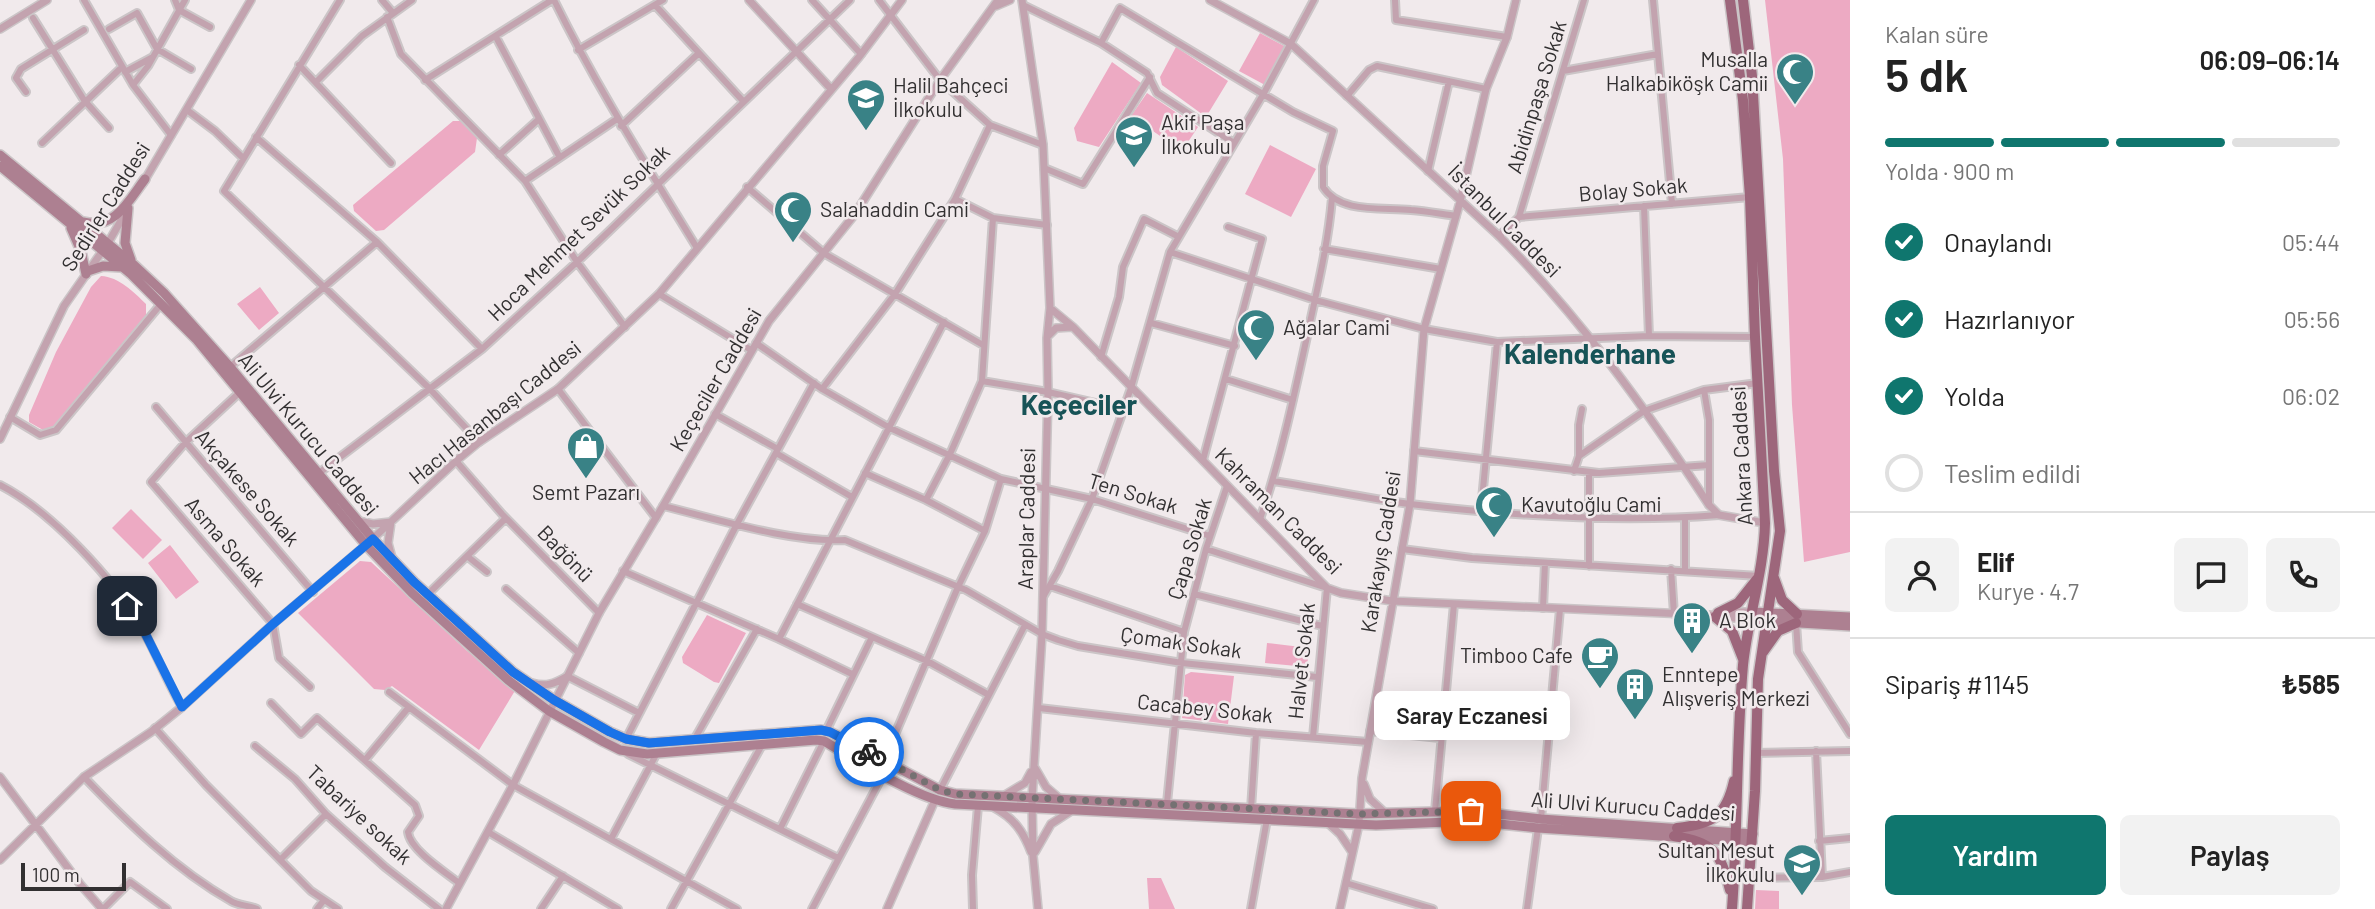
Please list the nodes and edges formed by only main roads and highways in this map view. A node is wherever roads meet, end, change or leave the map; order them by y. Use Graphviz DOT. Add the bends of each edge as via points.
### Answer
graph roads {
  1 [pos="1730,0"];
  2 [pos="1743,0"];
  3 [pos="0,155"];
  4 [pos="0,166"];
  5 [pos="145,179"];
  6 [pos="128,208"];
  7 [pos="81,222"];
  8 [pos="69,223"];
  9 [pos="105,247"];
  10 [pos="134,265"];
  11 [pos="122,267"];
  12 [pos="369,542"];
  13 [pos="1773,574"];
  14 [pos="1759,576"];
  15 [pos="1752,616"];
  16 [pos="1766,617"];
  17 [pos="1850,617"];
  18 [pos="1797,619"];
  19 [pos="1850,626"];
  20 [pos="1759,659"];
  21 [pos="1744,661"];
  22 [pos="825,736"];
  23 [pos="1738,746"];
  24 [pos="1540,823"];
  25 [pos="1676,832"];
  26 [pos="1737,837"];
  27 [pos="1752,838"];
  28 [pos="1733,905"];
  29 [pos="1747,909"];
  1 -- 14 [label="main road, Ankara Caddesi" via="1750,197 1765,523"];
  2 -- 13 [label="main road, Ankara Caddesi" via="1752,76 1780,531"];
  3 -- 7 [label="main road, Ali Ulvi Kurucu Caddesi"];
  4 -- 8 [label="main road, Ali Ulvi Kurucu Caddesi"];
  5 -- 7 [label="main road" via="108,222"];
  6 -- 10 [label="main road" via="125,243"];
  7 -- 9 [label="main road, Ali Ulvi Kurucu Caddesi"];
  8 -- 9 [label="main road, Ali Ulvi Kurucu Caddesi"];
  8 -- 11 [label="main road" via="87,272 103,265"];
  9 -- 10 [label="main road, Ali Ulvi Kurucu Caddesi"];
  9 -- 11 [label="main road, Ali Ulvi Kurucu Caddesi"];
  10 -- 12 [label="main road, Ali Ulvi Kurucu Caddesi" via="230,367 358,521"];
  11 -- 12 [label="main road, Ali Ulvi Kurucu Caddesi" via="196,339"];
  12 -- 22 [label="main road, Ali Ulvi Kurucu Caddesi" via="513,672 626,739 649,743"];
  12 -- 22 [label="main road, Ali Ulvi Kurucu Caddesi" via="412,593 508,680 550,711 620,750 657,753"];
  13 -- 16 [label="main road, Ankara Caddesi"];
  13 -- 18 [label="main road" via="1782,600"];
  14 -- 15 [label="main road, Ankara Caddesi"];
  14 -- 21 [label="main road" via="1738,603 1714,615 1732,631"];
  15 -- 16 [label="main road"];
  15 -- 21 [label="main road, Ankara Caddesi"];
  16 -- 18 [label="main road"];
  16 -- 20 [label="main road, Ankara Caddesi"];
  17 -- 18 [label="main road"];
  18 -- 19 [label="main road"];
  18 -- 20 [label="main road" via="1778,631"];
  20 -- 27 [label="main road, Ankara Caddesi"];
  21 -- 23 [label="main road, Ankara Caddesi"];
  22 -- 24 [label="main road, Ali Ulvi Kurucu Caddesi" via="955,794 1359,814 1471,811"];
  22 -- 24 [label="main road, Ali Ulvi Kurucu Caddesi" via="883,775 935,800 978,806 1359,824"];
  23 -- 25 [label="main road" via="1734,783 1722,812"];
  23 -- 26 [label="main road, Ankara Caddesi"];
  24 -- 25 [label="main road, Ali Ulvi Kurucu Caddesi"];
  25 -- 26 [label="main road, Ali Ulvi Kurucu Caddesi"];
  25 -- 28 [label="main road" via="1716,850"];
  26 -- 27 [label="main road, Ali Ulvi Kurucu Caddesi"];
  26 -- 28 [label="main road, Ankara Caddesi"];
  27 -- 29 [label="main road, Ankara Caddesi"];
}
